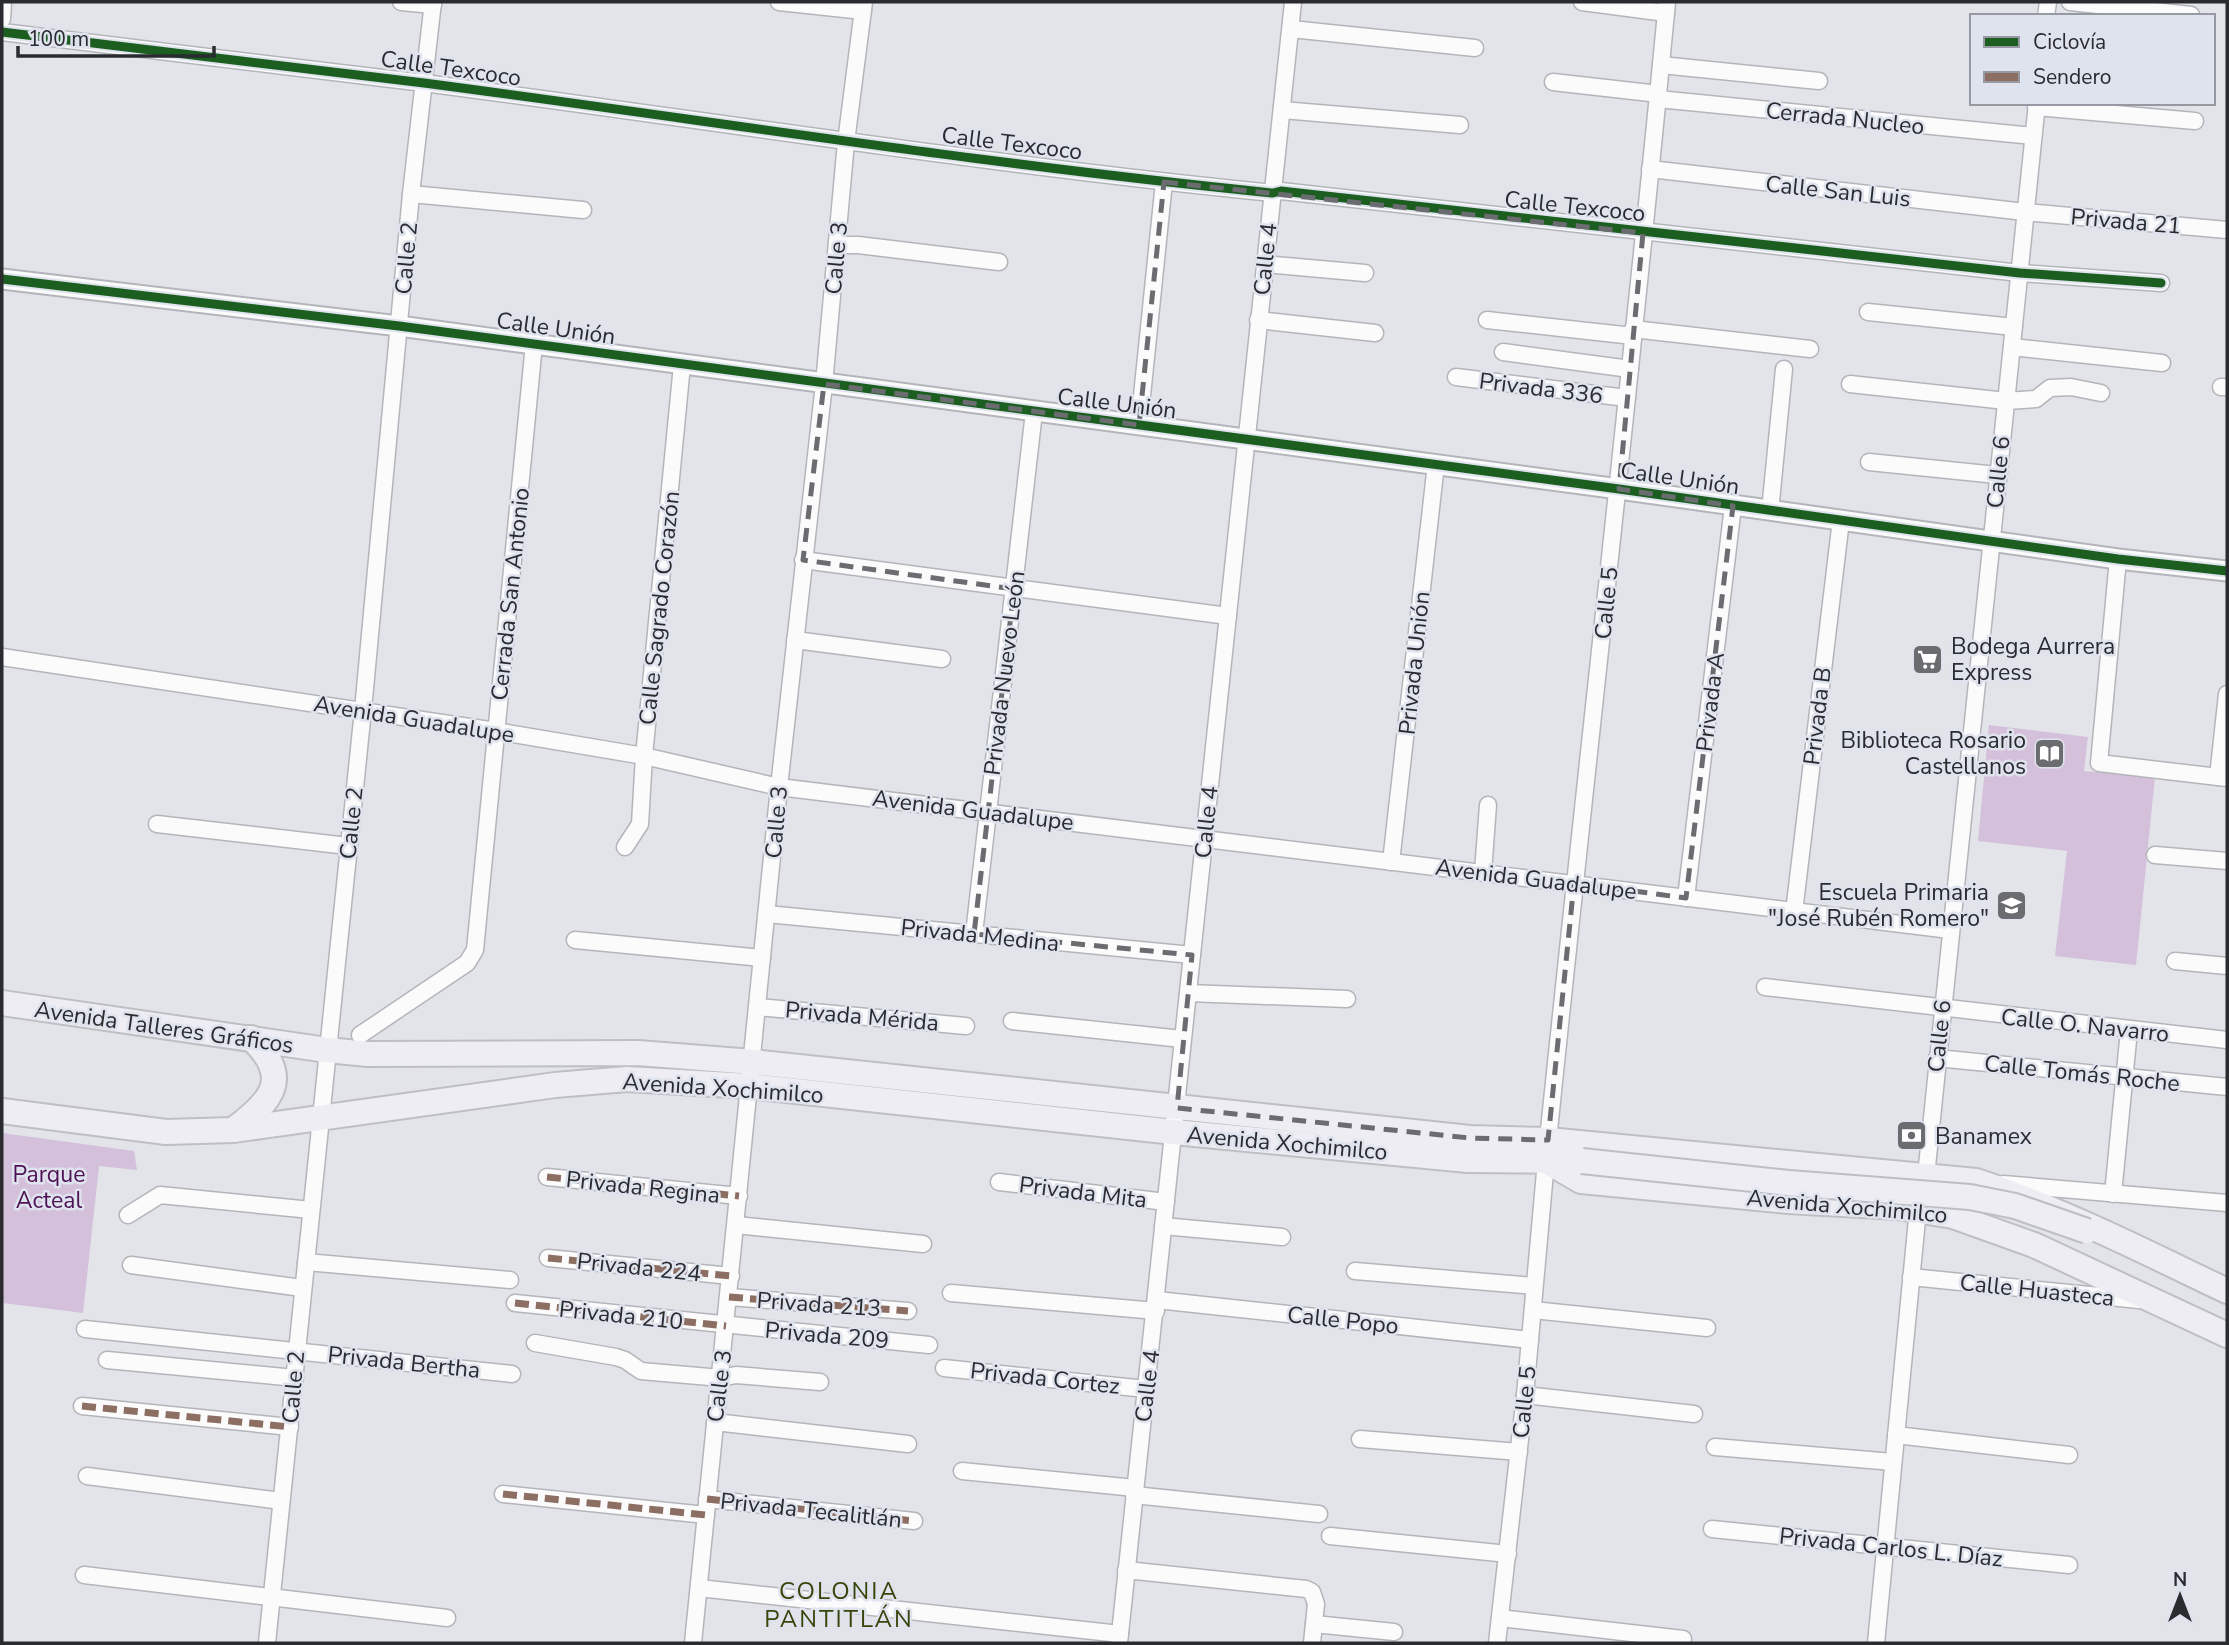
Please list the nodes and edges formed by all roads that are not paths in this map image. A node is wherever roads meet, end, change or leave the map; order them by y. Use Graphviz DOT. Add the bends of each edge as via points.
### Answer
graph roads {
  1 [pos="3,2"];
  2 [pos="401,2"];
  3 [pos="779,2"];
  4 [pos="1293,2"];
  5 [pos="1582,2"];
  6 [pos="2070,2"];
  7 [pos="433,4"];
  8 [pos="863,6"];
  9 [pos="1666,7"];
  10 [pos="2182,14"];
  11 [pos="2,19"];
  12 [pos="1291,29"];
  13 [pos="2,32"];
  14 [pos="1475,48"];
  15 [pos="1661,65"];
  16 [pos="1819,81"];
  17 [pos="1553,82"];
  18 [pos="423,83"];
  19 [pos="1658,96"];
  20 [pos="2036,105"];
  21 [pos="1282,110"];
  22 [pos="2195,121"];
  23 [pos="1460,125"];
  24 [pos="2033,136"];
  25 [pos="846,142"];
  26 [pos="1650,169"];
  27 [pos="1164,182"];
  28 [pos="1273,193"];
  29 [pos="411,194"];
  30 [pos="583,211"];
  31 [pos="2025,212"];
  32 [pos="2227,230"];
  33 [pos="1643,233"];
  34 [pos="837,245"];
  35 [pos="999,262"];
  36 [pos="1264,264"];
  37 [pos="1365,273"];
  38 [pos="2020,273"];
  39 [pos="2,279"];
  40 [pos="2161,283"];
  41 [pos="1868,312"];
  42 [pos="1258,320"];
  43 [pos="1487,320"];
  44 [pos="399,326"];
  45 [pos="2014,327"];
  46 [pos="1375,333"];
  47 [pos="1633,333"];
  48 [pos="534,344"];
  49 [pos="2012,346"];
  50 [pos="1810,349"];
  51 [pos="1503,352"];
  52 [pos="2162,363"];
  53 [pos="682,365"];
  54 [pos="1630,369"];
  55 [pos="1784,369"];
  56 [pos="1456,377"];
  57 [pos="824,384"];
  58 [pos="1850,384"];
  59 [pos="2101,393"];
  60 [pos="1627,398"];
  61 [pos="2006,401"];
  62 [pos="1034,412"];
  63 [pos="1139,425"];
  64 [pos="1247,439"];
  65 [pos="1869,462"];
  66 [pos="1436,464"];
  67 [pos="1997,475"];
  68 [pos="1619,489"];
  69 [pos="1733,506"];
  70 [pos="1770,511"];
  71 [pos="1840,520"];
  72 [pos="1992,541"];
  73 [pos="2118,559"];
  74 [pos="803,560"];
  75 [pos="2227,572"];
  76 [pos="1014,589"];
  77 [pos="1228,616"];
  78 [pos="795,640"];
  79 [pos="2,657"];
  80 [pos="942,659"];
  81 [pos="2227,694"];
  82 [pos="363,710"];
  83 [pos="496,731"];
  84 [pos="645,756"];
  85 [pos="2223,778"];
  86 [pos="779,787"];
  87 [pos="1488,805"];
  88 [pos="988,812"];
  89 [pos="157,824"];
  90 [pos="1204,839"];
  91 [pos="348,846"];
  92 [pos="625,847"];
  93 [pos="2155,855"];
  94 [pos="2227,861"];
  95 [pos="1391,862"];
  96 [pos="1483,872"];
  97 [pos="1574,883"];
  98 [pos="1686,898"];
  99 [pos="1794,912"];
  100 [pos="767,914"];
  101 [pos="1950,930"];
  102 [pos="974,934"];
  103 [pos="575,940"];
  104 [pos="1192,956"];
  105 [pos="762,958"];
  106 [pos="2175,961"];
  107 [pos="2227,966"];
  108 [pos="1765,988"];
  109 [pos="1188,993"];
  110 [pos="1347,999"];
  111 [pos="2,1003"];
  112 [pos="758,1007"];
  113 [pos="1943,1009"];
  114 [pos="1012,1021"];
  115 [pos="966,1026"];
  116 [pos="2129,1030"];
  117 [pos="360,1035"];
  118 [pos="251,1038"];
  119 [pos="1182,1039"];
  120 [pos="2227,1040"];
  121 [pos="327,1050"];
  122 [pos="1937,1058"];
  123 [pos="751,1074"];
  124 [pos="2125,1078"];
  125 [pos="2227,1087"];
  126 [pos="2,1111"];
  127 [pos="320,1119"];
  128 [pos="1176,1120"];
  129 [pos="233,1130"];
  130 [pos="1547,1150"];
  131 [pos="1926,1176"];
  132 [pos="547,1177"];
  133 [pos="1976,1181"];
  134 [pos="999,1182"];
  135 [pos="2113,1194"];
  136 [pos="739,1196"];
  137 [pos="1166,1202"];
  138 [pos="2227,1203"];
  139 [pos="1918,1209"];
  140 [pos="311,1210"];
  141 [pos="128,1215"];
  142 [pos="736,1225"];
  143 [pos="1163,1226"];
  144 [pos="1282,1237"];
  145 [pos="923,1244"];
  146 [pos="548,1258"];
  147 [pos="306,1262"];
  148 [pos="131,1265"];
  149 [pos="1355,1271"];
  150 [pos="731,1276"];
  151 [pos="1912,1277"];
  152 [pos="510,1280"];
  153 [pos="1534,1286"];
  154 [pos="302,1288"];
  155 [pos="2227,1292"];
  156 [pos="951,1293"];
  157 [pos="729,1297"];
  158 [pos="2227,1298"];
  159 [pos="515,1303"];
  160 [pos="2162,1303"];
  161 [pos="1156,1305"];
  162 [pos="1533,1310"];
  163 [pos="908,1311"];
  164 [pos="2227,1320"];
  165 [pos="726,1326"];
  166 [pos="1707,1328"];
  167 [pos="85,1329"];
  168 [pos="2227,1335"];
  169 [pos="1530,1340"];
  170 [pos="535,1343"];
  171 [pos="929,1345"];
  172 [pos="297,1350"];
  173 [pos="107,1360"];
  174 [pos="944,1367"];
  175 [pos="512,1374"];
  176 [pos="295,1378"];
  177 [pos="721,1378"];
  178 [pos="820,1382"];
  179 [pos="1146,1389"];
  180 [pos="1525,1395"];
  181 [pos="82,1406"];
  182 [pos="1694,1414"];
  183 [pos="715,1422"];
  184 [pos="290,1427"];
  185 [pos="1896,1435"];
  186 [pos="1360,1439"];
  187 [pos="908,1444"];
  188 [pos="1715,1447"];
  189 [pos="1519,1452"];
  190 [pos="2069,1455"];
  191 [pos="1893,1462"];
  192 [pos="962,1471"];
  193 [pos="87,1476"];
  194 [pos="1135,1492"];
  195 [pos="503,1494"];
  196 [pos="281,1501"];
  197 [pos="707,1507"];
  198 [pos="1319,1514"];
  199 [pos="914,1521"];
  200 [pos="1712,1529"];
  201 [pos="1331,1536"];
  202 [pos="1886,1547"];
  203 [pos="1508,1554"];
  204 [pos="2069,1565"];
  205 [pos="1126,1570"];
  206 [pos="84,1575"];
  207 [pos="699,1588"];
  208 [pos="272,1597"];
  209 [pos="447,1618"];
  210 [pos="1500,1618"];
  211 [pos="1314,1624"];
  212 [pos="1394,1632"];
  213 [pos="1119,1639"];
  214 [pos="1683,1639"];
  215 [pos="267,1643"];
  216 [pos="693,1643"];
  217 [pos="1311,1643"];
  218 [pos="1497,1643"];
  219 [pos="1876,1643"];
  1 -- 11 [label="street"];
  2 -- 7 [label="street"];
  3 -- 8 [label="street"];
  4 -- 12 [label="street, Calle 4"];
  5 -- 9 [label="street"];
  6 -- 10 [label="street"];
  7 -- 18 [label="street, Calle 2"];
  8 -- 25 [label="street, Calle 3"];
  9 -- 15 [label="street, Calle 5"];
  12 -- 14 [label="street"];
  12 -- 21 [label="street, Calle 4"];
  13 -- 18 [label="street, Calle Texcoco"];
  15 -- 16 [label="street"];
  15 -- 19 [label="street, Calle 5"];
  17 -- 19 [label="street, Cerrada Nucleo"];
  18 -- 25 [label="street, Calle Texcoco"];
  18 -- 29 [label="street, Calle 2"];
  19 -- 24 [label="street, Cerrada Nucleo"];
  19 -- 26 [label="street, Calle 5"];
  20 -- 22 [label="street"];
  20 -- 24 [label="street, Calle 6"];
  21 -- 23 [label="street"];
  21 -- 28 [label="street, Calle 4"];
  24 -- 31 [label="street, Calle 6"];
  25 -- 27 [label="street, Calle Texcoco"];
  25 -- 34 [label="street, Calle 3"];
  26 -- 31 [label="street, Calle San Luis"];
  26 -- 33 [label="street, Calle 5"];
  27 -- 28 [label="street, Calle Texcoco"];
  27 -- 63 [label="street"];
  28 -- 33 [label="street, Calle Texcoco"];
  28 -- 36 [label="street, Calle 4"];
  29 -- 30 [label="street"];
  29 -- 44 [label="street, Calle 2"];
  31 -- 32 [label="street, Privada 21"];
  31 -- 38 [label="street, Calle 6"];
  33 -- 38 [label="street, Calle Texcoco"];
  33 -- 47 [label="street, Calle 5"];
  34 -- 35 [label="street"];
  34 -- 57 [label="street, Calle 3"];
  36 -- 37 [label="street"];
  36 -- 42 [label="street, Calle 4"];
  38 -- 40 [label="street, Calle Texcoco"];
  38 -- 45 [label="street, Calle 6"];
  39 -- 44 [label="street, Calle Unión"];
  41 -- 45 [label="street"];
  42 -- 46 [label="street"];
  42 -- 64 [label="street, Calle 4"];
  43 -- 47 [label="street"];
  44 -- 48 [label="street, Calle Unión"];
  44 -- 82 [label="street, Calle 2"];
  45 -- 49 [label="street, Calle 6"];
  47 -- 50 [label="street"];
  47 -- 54 [label="street, Calle 5"];
  48 -- 53 [label="street, Calle Unión"];
  48 -- 83 [label="street, Cerrada San Antonio"];
  49 -- 52 [label="street"];
  49 -- 61 [label="street, Calle 6"];
  51 -- 54 [label="street"];
  53 -- 57 [label="street, Calle Unión"];
  53 -- 84 [label="street, Calle Sagrado Corazón"];
  54 -- 60 [label="street, Calle 5"];
  55 -- 70 [label="street"];
  56 -- 60 [label="street, Privada 336"];
  57 -- 62 [label="street, Calle Unión"];
  57 -- 74 [label="street, Calle 3"];
  58 -- 61 [label="street"];
  59 -- 61 [label="street" via="2050,388 2036,399"];
  60 -- 68 [label="street, Calle 5"];
  61 -- 67 [label="street, Calle 6"];
  62 -- 63 [label="street, Calle Unión"];
  62 -- 76 [label="street, Privada Nuevo León"];
  63 -- 64 [label="street, Calle Unión"];
  64 -- 66 [label="street, Calle Unión"];
  64 -- 77 [label="street, Calle 4"];
  65 -- 67 [label="street"];
  66 -- 68 [label="street, Calle Unión"];
  66 -- 95 [label="street, Privada Unión"];
  67 -- 72 [label="street, Calle 6"];
  68 -- 69 [label="street, Calle Unión"];
  68 -- 97 [label="street, Calle 5"];
  69 -- 70 [label="street, Calle Unión"];
  69 -- 98 [label="street, Privada A"];
  70 -- 71 [label="street, Calle Unión"];
  71 -- 72 [label="street, Calle Unión"];
  71 -- 99 [label="street, Privada B"];
  72 -- 73 [label="street, Calle Unión"];
  72 -- 101 [label="street, Calle 6"];
  73 -- 75 [label="street, Calle Unión"];
  73 -- 85 [label="street" via="2099,763"];
  74 -- 76 [label="street"];
  74 -- 78 [label="street, Calle 3"];
  76 -- 77 [label="street"];
  76 -- 88 [label="street, Privada Nuevo León"];
  77 -- 90 [label="street, Calle 4"];
  78 -- 80 [label="street"];
  78 -- 86 [label="street, Calle 3"];
  79 -- 82 [label="street, Avenida Guadalupe"];
  81 -- 85 [label="street"];
  82 -- 83 [label="street, Avenida Guadalupe"];
  82 -- 91 [label="street, Calle 2"];
  83 -- 84 [label="street, Avenida Guadalupe"];
  83 -- 117 [label="street, Cerrada San Antonio" via="474,955"];
  84 -- 86 [label="street, Avenida Guadalupe"];
  84 -- 92 [label="street, Calle Sagrado Corazón" via="640,827"];
  86 -- 88 [label="street, Avenida Guadalupe"];
  86 -- 100 [label="street, Calle 3"];
  87 -- 96 [label="street"];
  88 -- 90 [label="street, Avenida Guadalupe"];
  88 -- 102 [label="street, Privada Nuevo León"];
  89 -- 91 [label="street"];
  90 -- 95 [label="street, Avenida Guadalupe"];
  90 -- 104 [label="street, Calle 4"];
  91 -- 121 [label="street, Calle 2"];
  93 -- 94 [label="street"];
  95 -- 96 [label="street, Avenida Guadalupe"];
  96 -- 97 [label="street, Avenida Guadalupe"];
  97 -- 98 [label="street, Avenida Guadalupe"];
  97 -- 130 [label="street, Calle 5"];
  98 -- 99 [label="street, Avenida Guadalupe"];
  99 -- 101 [label="street, Avenida Guadalupe"];
  100 -- 102 [label="street, Privada Medina"];
  100 -- 105 [label="street, Calle 3"];
  101 -- 113 [label="street, Calle 6"];
  102 -- 104 [label="street, Privada Medina"];
  103 -- 105 [label="street"];
  104 -- 109 [label="street, Calle 4"];
  105 -- 112 [label="street, Calle 3"];
  106 -- 107 [label="street"];
  108 -- 113 [label="street, Calle O. Navarro"];
  109 -- 110 [label="street"];
  109 -- 119 [label="street, Calle 4"];
  111 -- 118 [label="main road, Avenida Talleres Gráficos"];
  112 -- 115 [label="street, Privada Mérida"];
  112 -- 123 [label="street, Calle 3"];
  113 -- 116 [label="street, Calle O. Navarro"];
  113 -- 122 [label="street, Calle 6"];
  114 -- 119 [label="street"];
  116 -- 120 [label="street, Calle O. Navarro"];
  116 -- 124 [label="street"];
  118 -- 121 [label="main road, Avenida Talleres Gráficos"];
  118 -- 129 [label="main road" via="272,1063 273,1087 260,1108"];
  119 -- 128 [label="street, Calle 4"];
  121 -- 123 [label="main road, Avenida Xochimilco" via="368,1054 638,1053"];
  121 -- 127 [label="street, Calle 2"];
  122 -- 124 [label="street, Calle Tomás Roche"];
  122 -- 131 [label="street, Calle 6"];
  123 -- 127 [label="main road, Avenida Xochimilco" via="596,1081"];
  123 -- 128 [label="main road, Avenida Xochimilco"];
  123 -- 136 [label="street, Calle 3"];
  124 -- 125 [label="street, Calle Tomás Roche"];
  124 -- 135 [label="street"];
  126 -- 129 [label="main road" via="166,1132"];
  127 -- 129 [label="main road"];
  127 -- 140 [label="street, Calle 2"];
  128 -- 130 [label="main road, Avenida Xochimilco" via="1468,1160"];
  128 -- 137 [label="street, Calle 4"];
  130 -- 131 [label="main road, Avenida Xochimilco"];
  130 -- 139 [label="main road, Avenida Xochimilco" via="1581,1181"];
  130 -- 153 [label="street, Calle 5"];
  130 -- 158 [label="main road, bridge" via="1582,1161 1970,1197 2015,1206 2087,1231"];
  131 -- 133 [label="main road, Avenida Xochimilco"];
  131 -- 164 [label="main road"];
  132 -- 136 [label="street, Privada Regina"];
  133 -- 135 [label="street, Avenida Xochimilco"];
  133 -- 155 [label="main road, Avenida Xochimilco" via="2089,1225"];
  134 -- 137 [label="street, Privada Mita"];
  135 -- 138 [label="street, Avenida Xochimilco"];
  136 -- 142 [label="street, Calle 3"];
  137 -- 143 [label="street, Calle 4"];
  139 -- 151 [label="street"];
  139 -- 160 [label="main road, Avenida Xochimilco" via="1991,1227"];
  140 -- 141 [label="street" via="160,1195"];
  140 -- 147 [label="street, Calle 2"];
  142 -- 145 [label="street"];
  142 -- 150 [label="street, Calle 3"];
  143 -- 144 [label="street"];
  143 -- 161 [label="street, Calle 4"];
  146 -- 150 [label="street, Privada 224"];
  147 -- 152 [label="street"];
  147 -- 154 [label="street, Calle 2"];
  148 -- 154 [label="street"];
  149 -- 153 [label="street"];
  150 -- 157 [label="street, Calle 3"];
  151 -- 160 [label="street, Calle Huasteca"];
  151 -- 185 [label="street"];
  153 -- 162 [label="street, Calle 5"];
  154 -- 172 [label="street, Calle 2"];
  156 -- 161 [label="street, Calle Popo"];
  157 -- 163 [label="street, Privada 213"];
  157 -- 165 [label="street, Calle 3"];
  159 -- 165 [label="street, Privada 210"];
  160 -- 168 [label="main road, Avenida Xochimilco"];
  161 -- 169 [label="street, Calle Popo"];
  161 -- 179 [label="street, Calle 4"];
  162 -- 166 [label="street"];
  162 -- 169 [label="street, Calle 5"];
  165 -- 171 [label="street, Privada 209"];
  165 -- 177 [label="street, Calle 3"];
  167 -- 172 [label="street, Privada Bertha"];
  169 -- 180 [label="street, Calle 5"];
  170 -- 177 [label="street" via="616,1357 641,1371"];
  172 -- 175 [label="street, Privada Bertha"];
  172 -- 176 [label="street, Calle 2"];
  173 -- 176 [label="street"];
  174 -- 179 [label="street, Privada Cortez"];
  176 -- 184 [label="street, Calle 2"];
  177 -- 178 [label="street" via="736,1375"];
  177 -- 183 [label="street, Calle 3"];
  179 -- 194 [label="street, Calle 4"];
  180 -- 182 [label="street"];
  180 -- 189 [label="street, Calle 5"];
  181 -- 184 [label="street"];
  183 -- 187 [label="street"];
  183 -- 197 [label="street, Calle 3"];
  184 -- 196 [label="street, Calle 2"];
  185 -- 190 [label="street"];
  185 -- 191 [label="street"];
  186 -- 189 [label="street"];
  188 -- 191 [label="street"];
  189 -- 203 [label="street, Calle 5"];
  191 -- 202 [label="street"];
  192 -- 194 [label="street"];
  193 -- 196 [label="street"];
  194 -- 198 [label="street"];
  194 -- 205 [label="street, Calle 4"];
  195 -- 197 [label="street, Privada Tecalitlán"];
  196 -- 208 [label="street, Calle 2"];
  197 -- 199 [label="street, Privada Tecalitlán"];
  197 -- 207 [label="street, Calle 3"];
  200 -- 202 [label="street, Privada Carlos L. Díaz"];
  201 -- 203 [label="street"];
  202 -- 204 [label="street, Privada Carlos L. Díaz"];
  202 -- 219 [label="street"];
  203 -- 210 [label="street, Calle 5"];
  205 -- 211 [label="street" via="1299,1588 1312,1592"];
  205 -- 213 [label="street, Calle 4"];
  206 -- 208 [label="street"];
  207 -- 213 [label="street"];
  207 -- 216 [label="street, Calle 3"];
  208 -- 209 [label="street"];
  208 -- 215 [label="street, Calle 2"];
  210 -- 214 [label="street"];
  210 -- 218 [label="street, Calle 5"];
  211 -- 212 [label="street"];
  211 -- 217 [label="street"];
}
